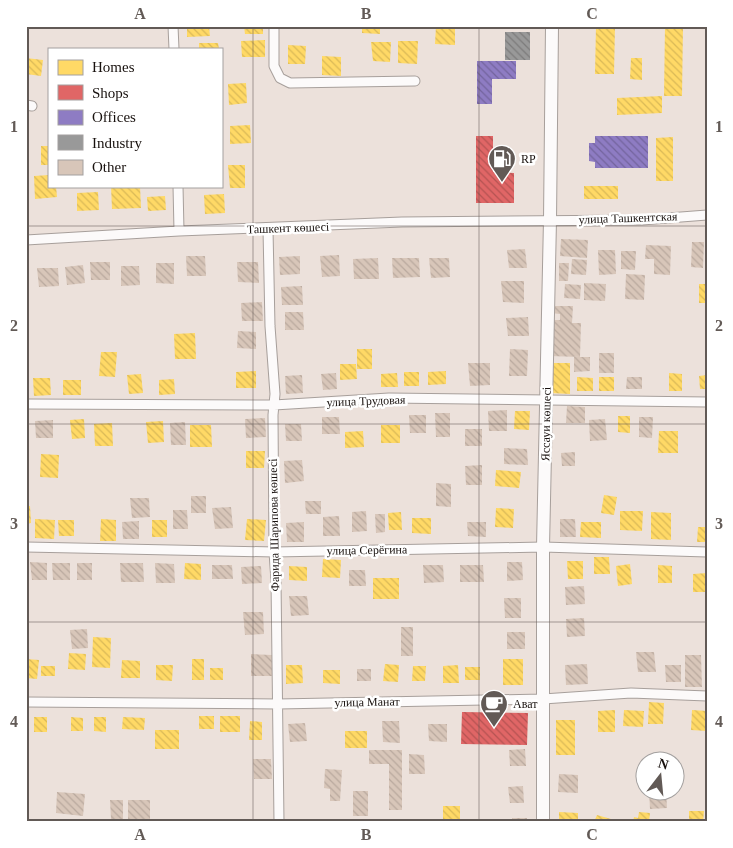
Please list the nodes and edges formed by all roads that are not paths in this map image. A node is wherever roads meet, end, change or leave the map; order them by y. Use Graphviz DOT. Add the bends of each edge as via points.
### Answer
graph roads {
  1 [pos="173,26"];
  2 [pos="274,26"];
  3 [pos="552,26"];
  4 [pos="174,48"];
  5 [pos="415,81"];
  6 [pos="178,188"];
  7 [pos="707,215"];
  8 [pos="550,220"];
  9 [pos="268,229"];
  10 [pos="179,231"];
  11 [pos="26,240"];
  12 [pos="547,400"];
  13 [pos="707,402"];
  14 [pos="26,404"];
  15 [pos="274,406"];
  16 [pos="26,547"];
  17 [pos="543,547"];
  18 [pos="274,552"];
  19 [pos="707,552"];
  20 [pos="707,696"];
  21 [pos="543,699"];
  22 [pos="26,702"];
  23 [pos="278,704"];
  24 [pos="279,822"];
  25 [pos="543,822"];
  1 -- 4 [label="street"];
  2 -- 5 [label="street" via="274,66 280,78 290,83"];
  3 -- 8 [label="main road, Яссауи көшесі"];
  6 -- 10 [label="street"];
  7 -- 8 [label="street, улица Ташкентская" via="642,220"];
  8 -- 9 [label="street, Ташкент көшесі" via="402,222"];
  8 -- 12 [label="main road, Яссауи көшесі"];
  9 -- 10 [label="street, Ташкент көшесі"];
  9 -- 15 [label="street, Фарида Шарипова көшесі"];
  10 -- 11 [label="street, Ташкент көшесі"];
  12 -- 13 [label="street, улица Трудовая"];
  12 -- 15 [label="street, улица Трудовая" via="389,398"];
  12 -- 17 [label="main road, Яссауи көшесі"];
  14 -- 15 [label="street, улица Трудовая"];
  15 -- 18 [label="street, Фарида Шарипова көшесі"];
  16 -- 18 [label="street, улица Серёгина"];
  17 -- 18 [label="street, улица Серёгина"];
  17 -- 19 [label="street, улица Серёгина"];
  17 -- 21 [label="main road, Яссауи көшесі"];
  18 -- 23 [label="street, Фарида Шарипова көшесі"];
  20 -- 21 [label="street, улица Манат" via="630,693"];
  21 -- 23 [label="street, улица Манат"];
  21 -- 25 [label="main road, Яссауи көшесі"];
  22 -- 23 [label="street, улица Манат"];
  23 -- 24 [label="street, Фарида Шарипова көшесі"];
}
